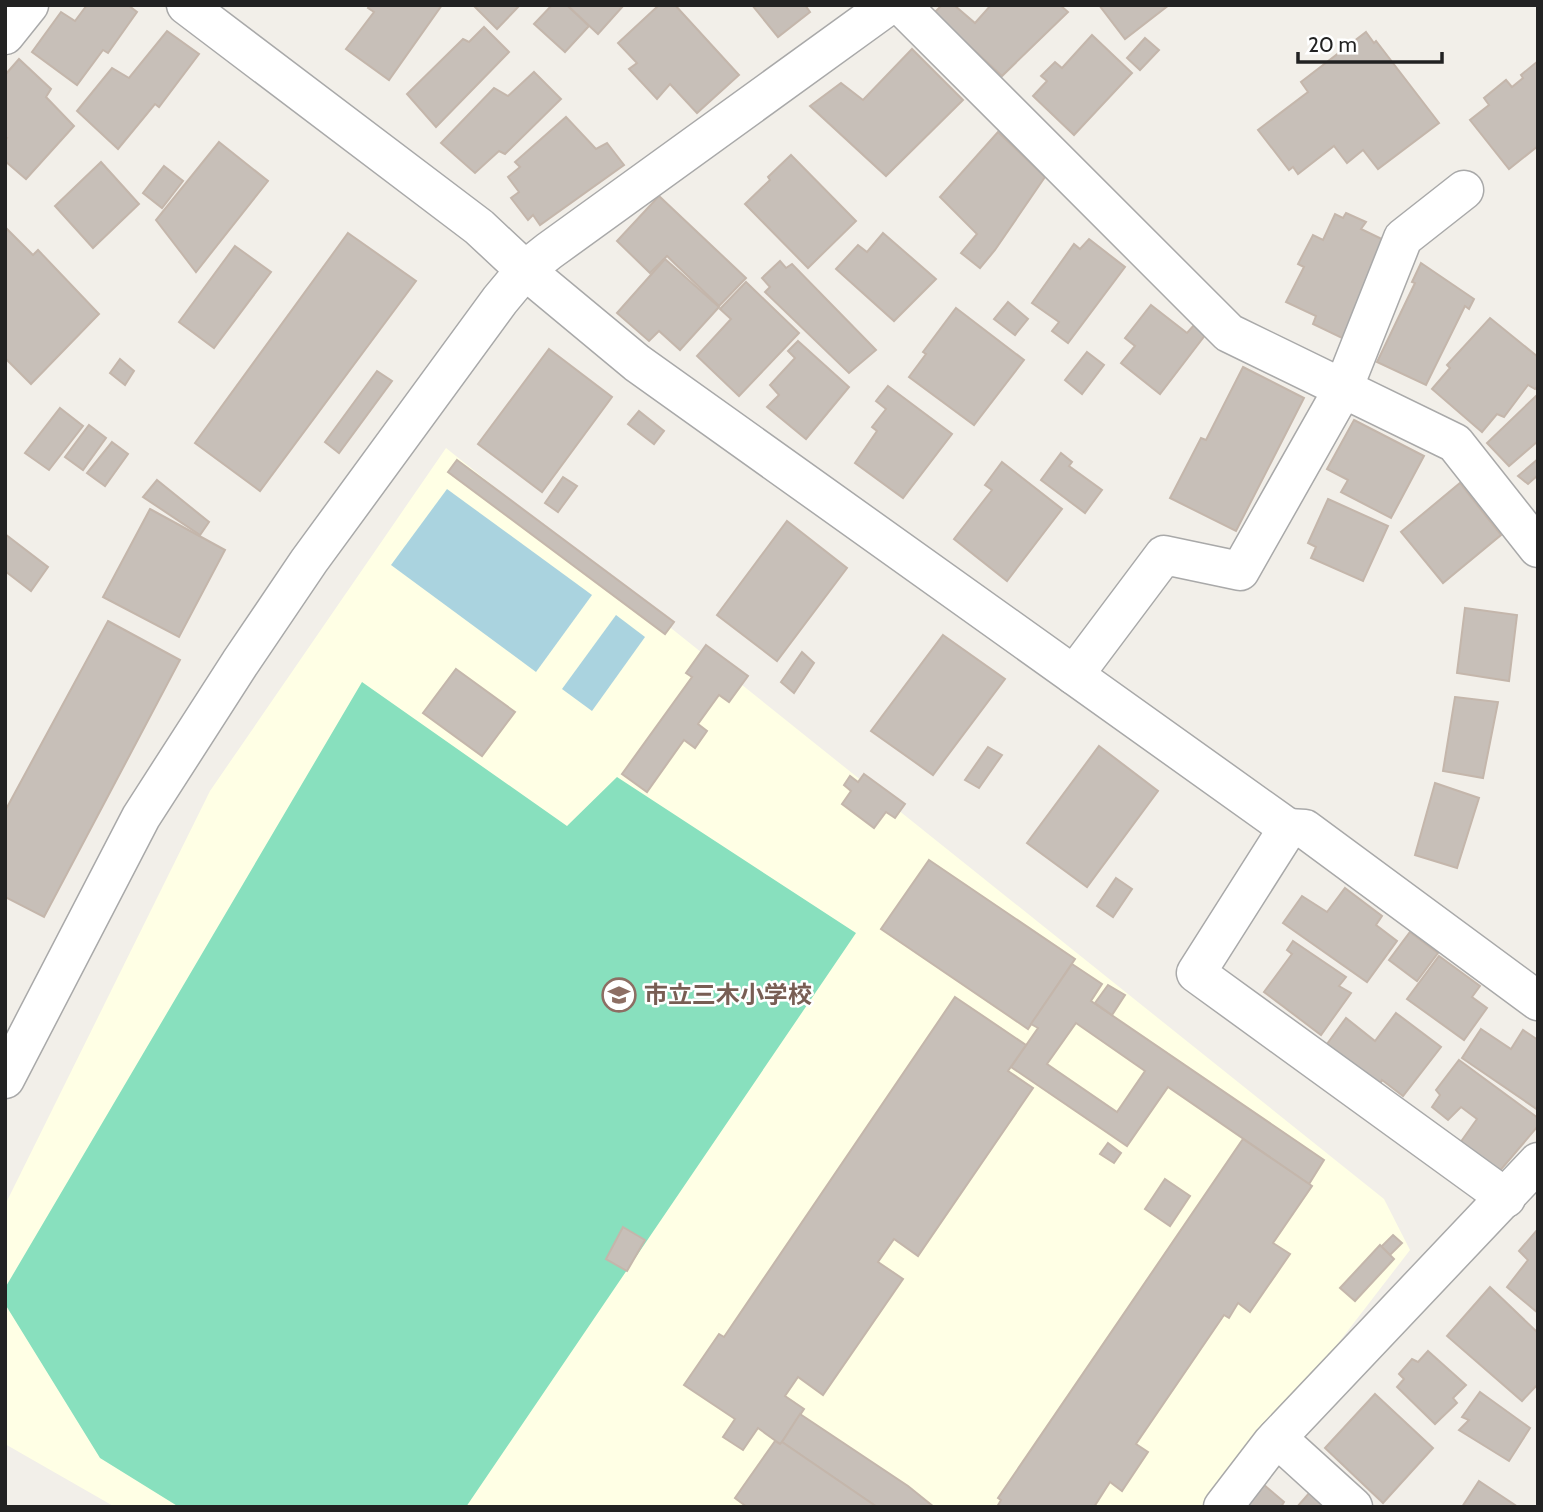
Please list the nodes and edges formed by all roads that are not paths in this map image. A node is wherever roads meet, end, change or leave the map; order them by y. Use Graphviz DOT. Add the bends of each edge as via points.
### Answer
graph roads {
  1 [pos="29,5"];
  2 [pos="186,5"];
  3 [pos="889,5"];
  4 [pos="901,5"];
  5 [pos="5,35"];
  6 [pos="1464,190"];
  7 [pos="525,270"];
  8 [pos="1343,389"];
  9 [pos="1538,548"];
  10 [pos="1074,675"];
  11 [pos="1289,828"];
  12 [pos="1538,1001"];
  13 [pos="5,1079"];
  14 [pos="1538,1162"];
  15 [pos="1506,1198"];
  16 [pos="1277,1438"];
  17 [pos="1223,1507"];
  18 [pos="1353,1507"];
  1 -- 5 [label="street"];
  2 -- 7 [label="street" via="479,227"];
  3 -- 7 [label="street"];
  4 -- 8 [label="street" via="1229,333"];
  6 -- 8 [label="street" via="1403,238"];
  7 -- 10 [label="street" via="638,363"];
  7 -- 13 [label="street" via="309,561 197,729 141,817"];
  8 -- 9 [label="street" via="1455,443"];
  8 -- 10 [label="street" via="1240,570 1164,555"];
  10 -- 11 [label="street"];
  11 -- 12 [label="street" via="1305,829"];
  11 -- 15 [label="street" via="1196,973"];
  14 -- 15 [label="street"];
  15 -- 16 [label="street"];
  16 -- 17 [label="street"];
  16 -- 18 [label="street"];
}
